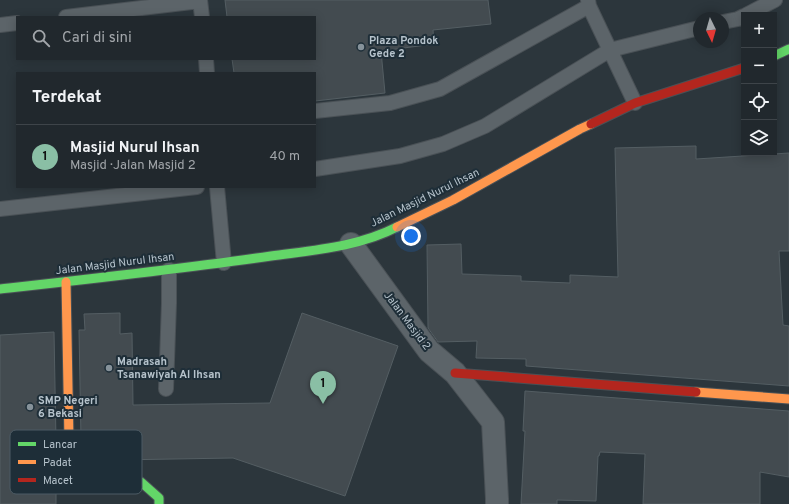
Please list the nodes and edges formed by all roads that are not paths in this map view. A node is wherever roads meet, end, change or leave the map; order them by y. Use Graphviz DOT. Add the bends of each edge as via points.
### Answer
graph roads {
  1 [pos="200,0"];
  2 [pos="775,0"];
  3 [pos="588,3"];
  4 [pos="751,12"];
  5 [pos="74,16"];
  6 [pos="202,16"];
  7 [pos="741,17"];
  8 [pos="729,21"];
  9 [pos="16,23"];
  10 [pos="0,25"];
  11 [pos="693,29"];
  12 [pos="789,49"];
  13 [pos="610,50"];
  14 [pos="777,55"];
  15 [pos="206,60"];
  16 [pos="741,69"];
  17 [pos="207,72"];
  18 [pos="635,104"];
  19 [pos="316,112"];
  20 [pos="316,169"];
  21 [pos="188,188"];
  22 [pos="217,188"];
  23 [pos="0,209"];
  24 [pos="351,244"];
  25 [pos="224,263"];
  26 [pos="169,270"];
  27 [pos="66,282"];
  28 [pos="0,289"];
  29 [pos="455,373"];
  30 [pos="166,389"];
  31 [pos="789,399"];
  32 [pos="69,430"];
  33 [pos="142,483"];
  34 [pos="159,504"];
  35 [pos="497,504"];
  1 -- 5 [label="lane"];
  1 -- 6 [label="lane"];
  2 -- 4 [label="lane"];
  3 -- 13 [label="lane"];
  3 -- 19 [label="lane" via="440,89 390,103"];
  7 -- 8 [label="lane"];
  9 -- 10 [label="lane"];
  11 -- 13 [label="lane"];
  12 -- 14 [label="main road"];
  13 -- 18 [label="lane"];
  13 -- 20 [label="lane" via="486,126 443,144 400,156"];
  15 -- 17 [label="lane"];
  16 -- 18 [label="main road, Jalan Masjid Nurul Ihsan"];
  18 -- 24 [label="main road, Jalan Masjid Nurul Ihsan" via="580,130 453,200 388,232"];
  21 -- 23 [label="lane"];
  22 -- 25 [label="lane"];
  24 -- 25 [label="main road, Jalan Masjid Nurul Ihsan"];
  24 -- 29 [label="street, Jalan Masjid 2" via="429,350"];
  25 -- 26 [label="main road, Jalan Masjid Nurul Ihsan"];
  26 -- 27 [label="main road, Jalan Masjid Nurul Ihsan"];
  26 -- 30 [label="lane"];
  27 -- 28 [label="main road, Jalan Masjid Nurul Ihsan"];
  27 -- 32 [label="main road"];
  29 -- 31 [label="main road"];
  29 -- 35 [label="street, Jalan Masjid 2" via="493,422"];
  33 -- 34 [label="main road" via="159,498"];
}
